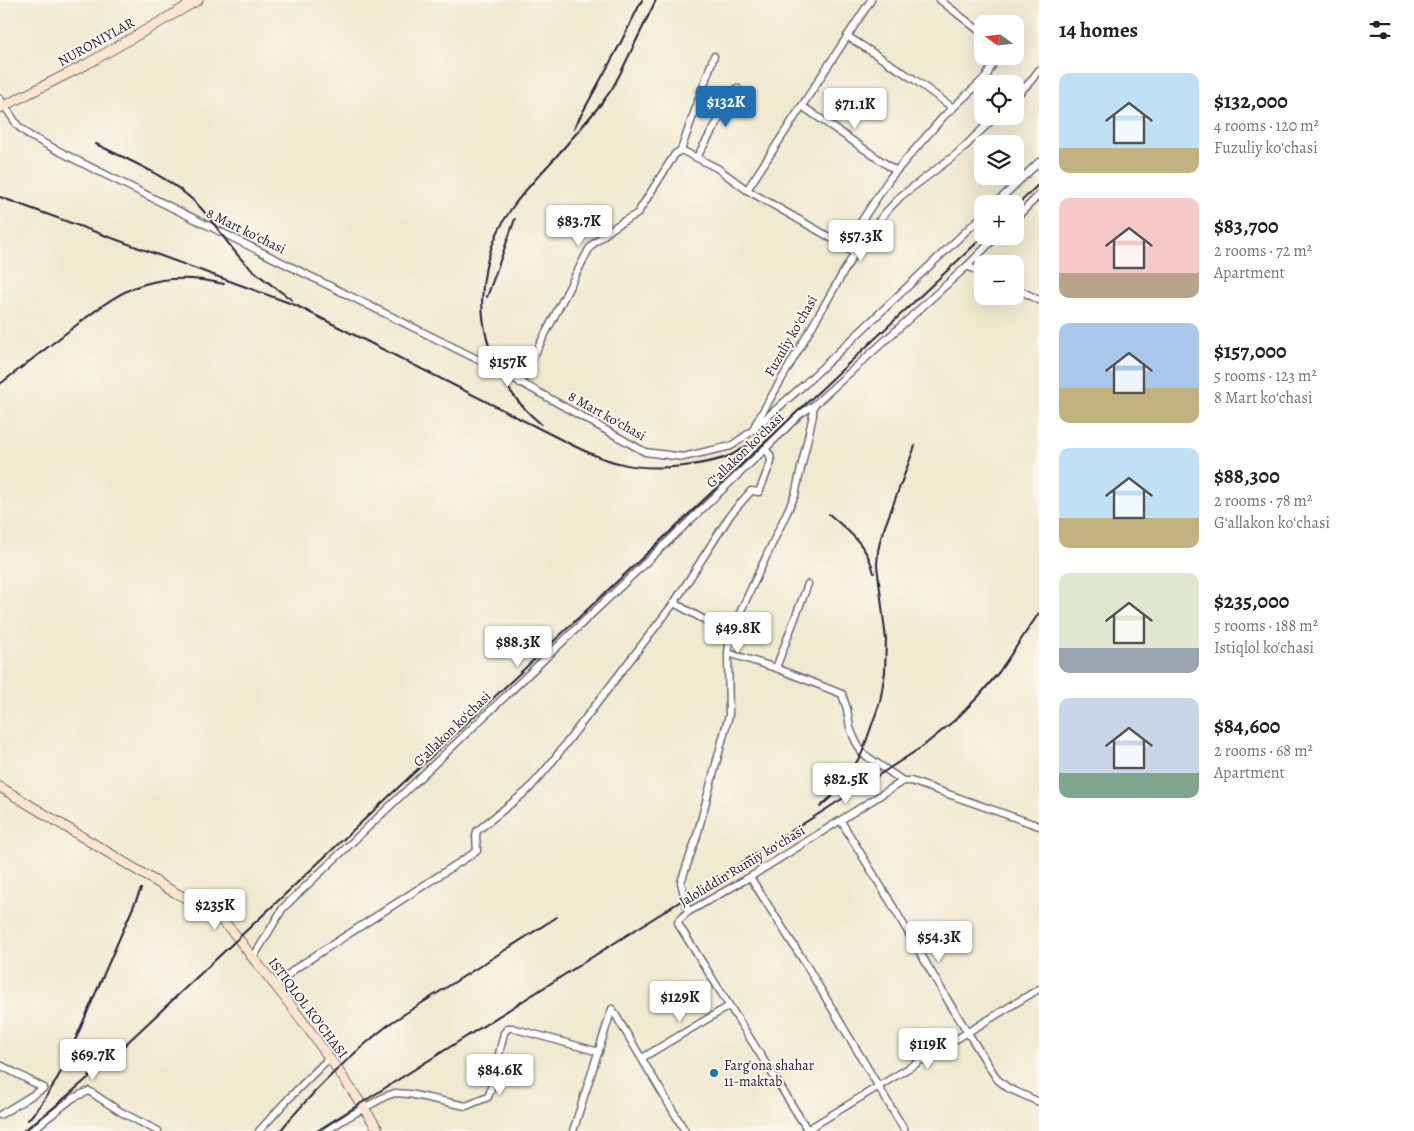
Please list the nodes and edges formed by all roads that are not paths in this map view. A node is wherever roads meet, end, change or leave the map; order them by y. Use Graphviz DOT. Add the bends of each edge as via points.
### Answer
graph roads {
  1 [pos="198,0"];
  2 [pos="871,0"];
  3 [pos="940,0"];
  4 [pos="974,27"];
  5 [pos="847,36"];
  6 [pos="714,56"];
  7 [pos="992,65"];
  8 [pos="1039,70"];
  9 [pos="737,88"];
  10 [pos="1024,88"];
  11 [pos="2,104"];
  12 [pos="802,106"];
  13 [pos="953,108"];
  14 [pos="987,125"];
  15 [pos="681,150"];
  16 [pos="697,157"];
  17 [pos="1039,162"];
  18 [pos="896,171"];
  19 [pos="747,190"];
  20 [pos="1004,195"];
  21 [pos="1039,195"];
  22 [pos="1024,210"];
  23 [pos="974,224"];
  24 [pos="989,245"];
  25 [pos="845,246"];
  26 [pos="854,254"];
  27 [pos="967,266"];
  28 [pos="974,269"];
  29 [pos="1024,292"];
  30 [pos="1039,300"];
  31 [pos="520,383"];
  32 [pos="813,406"];
  33 [pos="752,430"];
  34 [pos="765,449"];
  35 [pos="808,584"];
  36 [pos="674,603"];
  37 [pos="730,634"];
  38 [pos="728,653"];
  39 [pos="776,668"];
  40 [pos="903,781"];
  41 [pos="0,787"];
  42 [pos="841,821"];
  43 [pos="1039,826"];
  44 [pos="750,877"];
  45 [pos="688,912"];
  46 [pos="253,958"];
  47 [pos="276,986"];
  48 [pos="1039,990"];
  49 [pos="729,1006"];
  50 [pos="969,1032"];
  51 [pos="599,1052"];
  52 [pos="329,1058"];
  53 [pos="642,1058"];
  54 [pos="0,1065"];
  55 [pos="879,1087"];
  56 [pos="1039,1102"];
  57 [pos="364,1109"];
  58 [pos="0,1115"];
  59 [pos="806,1130"];
  60 [pos="31,1131"];
  61 [pos="158,1131"];
  62 [pos="259,1131"];
  63 [pos="326,1131"];
  64 [pos="379,1131"];
  65 [pos="573,1131"];
  66 [pos="686,1131"];
  67 [pos="905,1131"];
  1 -- 11 [label="main road, NURONIYLAR" via="87,64"];
  2 -- 5 [label="street"];
  3 -- 4 [label="street"];
  5 -- 12 [label="street"];
  5 -- 13 [label="street"];
  6 -- 15 [label="street"];
  7 -- 13 [label="street" via="986,77"];
  8 -- 10 [label="street"];
  9 -- 16 [label="street"];
  11 -- 31 [label="street, 8 Mart koʻchasi" via="30,136"];
  12 -- 18 [label="street"];
  12 -- 19 [label="street"];
  13 -- 18 [label="street"];
  14 -- 26 [label="street, Fuzuliy koʻchasi" via="958,153 901,196"];
  15 -- 16 [label="street"];
  15 -- 31 [label="street" via="675,154 637,214 589,249"];
  16 -- 19 [label="street"];
  17 -- 20 [label="street"];
  18 -- 25 [label="street"];
  19 -- 25 [label="street"];
  21 -- 22 [label="street"];
  23 -- 33 [label="street, 8 Mart koʻchasi"];
  24 -- 27 [label="street, Gʻallakon koʻchasi"];
  25 -- 26 [label="street"];
  26 -- 33 [label="street, Fuzuliy koʻchasi"];
  27 -- 28 [label="street"];
  27 -- 32 [label="street, Gʻallakon koʻchasi"];
  29 -- 30 [label="street"];
  31 -- 33 [label="street, 8 Mart koʻchasi" via="645,452 683,457 731,446"];
  32 -- 34 [label="street, Gʻallakon koʻchasi" via="800,414"];
  32 -- 37 [label="street" via="795,495"];
  34 -- 36 [label="street" via="771,462 760,490 757,493 751,491 731,514"];
  34 -- 46 [label="street, Gʻallakon koʻchasi" via="283,908"];
  35 -- 39 [label="street"];
  36 -- 37 [label="street"];
  36 -- 47 [label="street" via="548,767 528,790 477,831 477,851 296,968"];
  37 -- 38 [label="street"];
  38 -- 39 [label="street"];
  38 -- 45 [label="street" via="729,715 696,839 681,882"];
  39 -- 40 [label="street" via="842,694 850,728 862,753"];
  40 -- 42 [label="street, Jaloliddin Rumiy koʻchasi"];
  40 -- 43 [label="street" via="911,781"];
  41 -- 46 [label="main road, ISTIQLOL KO'CHASI" via="211,913 236,934"];
  42 -- 44 [label="street, Jaloliddin Rumiy koʻchasi"];
  42 -- 50 [label="street"];
  44 -- 45 [label="street, Jaloliddin Rumiy koʻchasi"];
  44 -- 55 [label="street"];
  45 -- 49 [label="street, Jaloliddin Rumiy koʻchasi" via="678,923"];
  46 -- 47 [label="main road, ISTIQLOL KO'CHASI"];
  47 -- 52 [label="main road, ISTIQLOL KO'CHASI"];
  48 -- 50 [label="street"];
  49 -- 53 [label="street"];
  49 -- 59 [label="street"];
  50 -- 55 [label="street"];
  50 -- 56 [label="street" via="997,1079 1008,1088"];
  51 -- 53 [label="street" via="612,1009"];
  51 -- 57 [label="street" via="510,1028 504,1033 488,1097 466,1106 395,1093"];
  51 -- 65 [label="street"];
  52 -- 57 [label="main road, ISTIQLOL KO'CHASI"];
  52 -- 62 [label="street"];
  53 -- 66 [label="street"];
  54 -- 58 [label="street" via="44,1088"];
  55 -- 59 [label="street"];
  55 -- 67 [label="street"];
  57 -- 63 [label="street"];
  57 -- 64 [label="main road, ISTIQLOL KO'CHASI"];
  60 -- 61 [label="street" via="73,1098 89,1091"];
}
